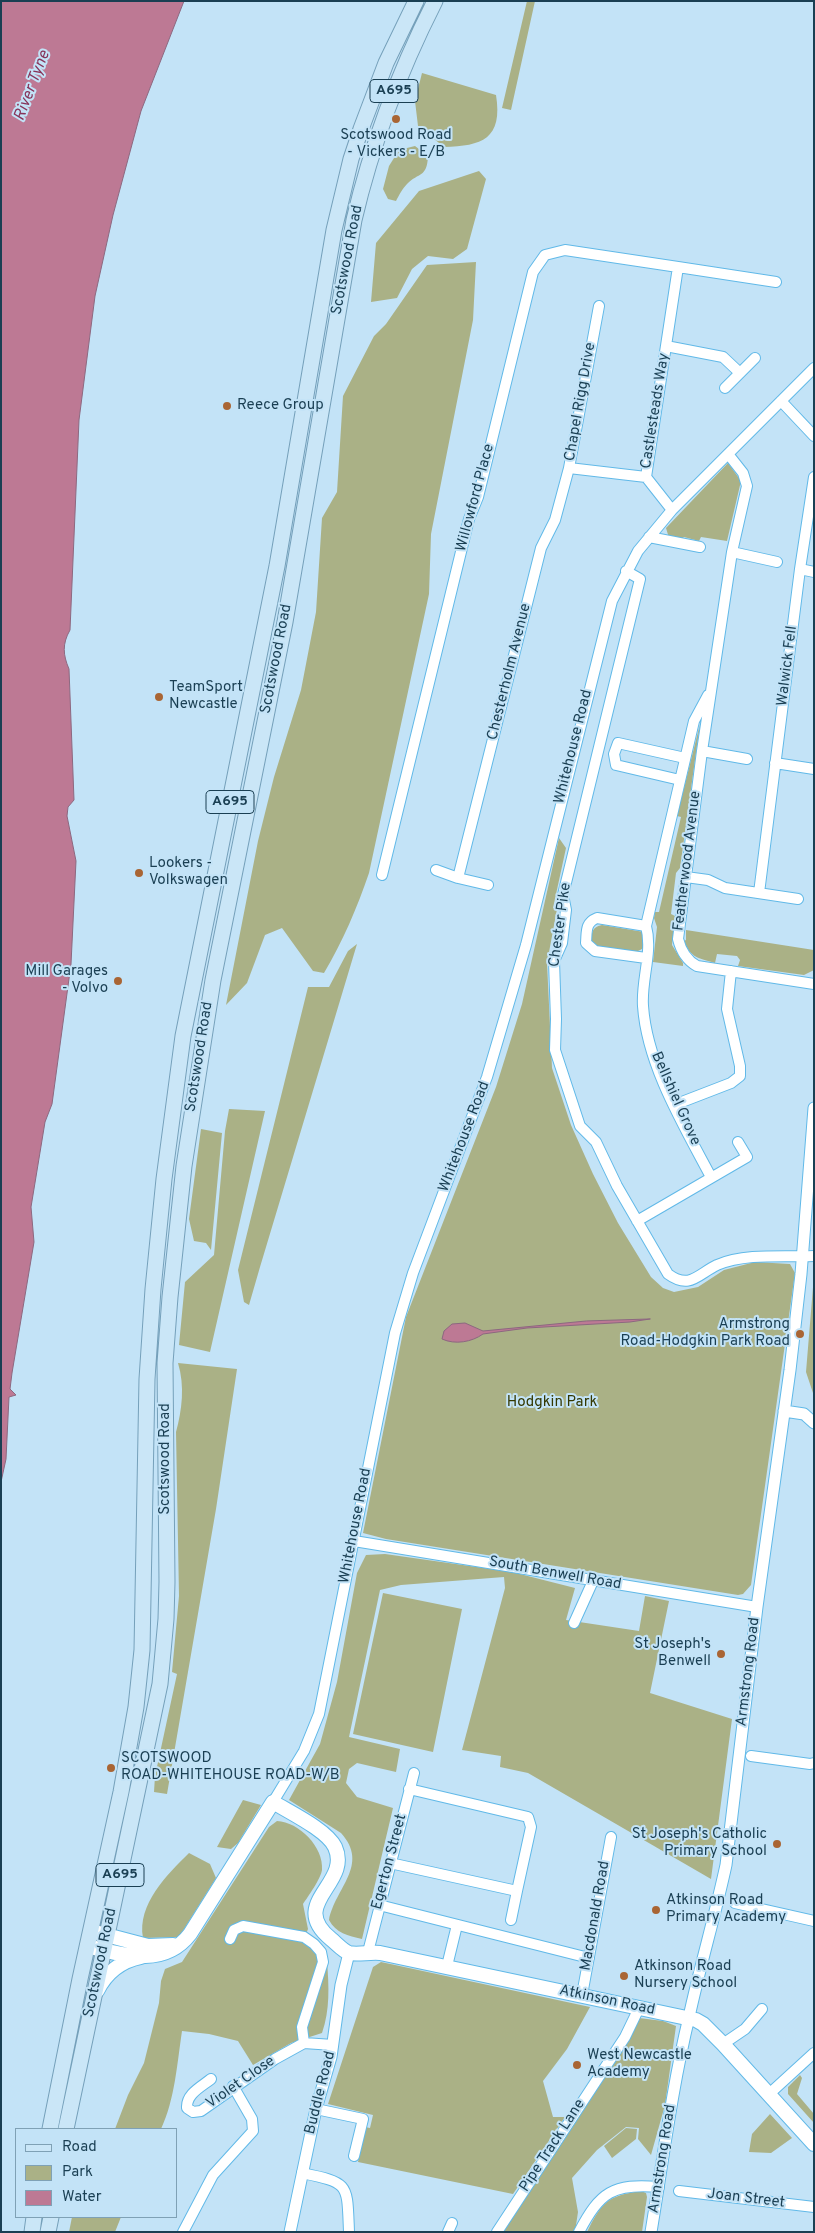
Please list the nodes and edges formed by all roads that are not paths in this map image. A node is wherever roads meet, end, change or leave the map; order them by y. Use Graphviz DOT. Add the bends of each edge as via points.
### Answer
graph roads {
  1 [pos="416,1"];
  2 [pos="435,1"];
  3 [pos="678,267"];
  4 [pos="776,282"];
  5 [pos="599,306"];
  6 [pos="666,346"];
  7 [pos="755,358"];
  8 [pos="814,368"];
  9 [pos="740,373"];
  10 [pos="725,388"];
  11 [pos="780,400"];
  12 [pos="814,436"];
  13 [pos="728,454"];
  14 [pos="569,468"];
  15 [pos="646,477"];
  16 [pos="814,478"];
  17 [pos="672,510"];
  18 [pos="649,536"];
  19 [pos="700,547"];
  20 [pos="732,552"];
  21 [pos="778,562"];
  22 [pos="800,567"];
  23 [pos="626,571"];
  24 [pos="814,572"];
  25 [pos="712,687"];
  26 [pos="702,751"];
  27 [pos="685,758"];
  28 [pos="747,759"];
  29 [pos="775,763"];
  30 [pos="814,769"];
  31 [pos="680,780"];
  32 [pos="436,870"];
  33 [pos="382,875"];
  34 [pos="686,877"];
  35 [pos="458,878"];
  36 [pos="488,885"];
  37 [pos="759,893"];
  38 [pos="798,899"];
  39 [pos="646,926"];
  40 [pos="646,958"];
  41 [pos="731,971"];
  42 [pos="814,984"];
  43 [pos="674,1105"];
  44 [pos="814,1108"];
  45 [pos="738,1142"];
  46 [pos="711,1177"];
  47 [pos="637,1221"];
  48 [pos="808,1256"];
  49 [pos="784,1411"];
  50 [pos="814,1423"];
  51 [pos="354,1541"];
  52 [pos="593,1581"];
  53 [pos="757,1607"];
  54 [pos="574,1623"];
  55 [pos="751,1756"];
  56 [pos="814,1763"];
  57 [pos="414,1773"];
  58 [pos="410,1788"];
  59 [pos="273,1802"];
  60 [pos="611,1837"];
  61 [pos="390,1863"];
  62 [pos="517,1891"];
  63 [pos="735,1903"];
  64 [pos="379,1905"];
  65 [pos="511,1920"];
  66 [pos="814,1921"];
  67 [pos="456,1925"];
  68 [pos="91,1931"];
  69 [pos="107,1935"];
  70 [pos="230,1938"];
  71 [pos="180,1944"];
  72 [pos="87,1946"];
  73 [pos="104,1950"];
  74 [pos="368,1952"];
  75 [pos="349,1953"];
  76 [pos="142,1957"];
  77 [pos="588,1958"];
  78 [pos="447,1966"];
  79 [pos="582,1995"];
  80 [pos="93,1999"];
  81 [pos="639,2008"];
  82 [pos="762,2009"];
  83 [pos="688,2017"];
  84 [pos="304,2044"];
  85 [pos="723,2044"];
  86 [pos="333,2045"];
  87 [pos="814,2053"];
  88 [pos="211,2079"];
  89 [pos="233,2086"];
  90 [pos="768,2095"];
  91 [pos="316,2109"];
  92 [pos="50,2128"];
  93 [pos="66,2128"];
  94 [pos="814,2144"];
  95 [pos="354,2156"];
  96 [pos="302,2173"];
  97 [pos="659,2187"];
  98 [pos="679,2191"];
  99 [pos="814,2207"];
  100 [pos="34,2218"];
  101 [pos="51,2218"];
  102 [pos="32,2232"];
  103 [pos="48,2232"];
  104 [pos="183,2232"];
  105 [pos="290,2232"];
  106 [pos="349,2232"];
  107 [pos="497,2232"];
  108 [pos="579,2232"];
  109 [pos="651,2232"];
  1 -- 68 [label="main road, Scotswood Road / A695" via="386,63 361,129 336,222 277,566 183,1036 164,1179 151,1316 140,1671 132,1741"];
  2 -- 69 [label="main road, Scotswood Road / A695" via="382,120 354,220 285,622 204,1033 184,1166 166,1354 167,1582 161,1675"];
  3 -- 4 [label="street"];
  3 -- 6 [label="street, Castlesteads Way"];
  3 -- 33 [label="street, Willowford Place" via="565,250 545,255 534,272 478,497 469,519"];
  5 -- 14 [label="street, Chapel Rigg Drive"];
  6 -- 9 [label="street, Castlesteads Way" via="723,357"];
  6 -- 15 [label="street, Castlesteads Way"];
  7 -- 9 [label="street"];
  8 -- 11 [label="street, Whitehouse Road"];
  9 -- 10 [label="street"];
  11 -- 12 [label="street"];
  11 -- 13 [label="street, Whitehouse Road"];
  13 -- 17 [label="street, Whitehouse Road"];
  13 -- 20 [label="street, Featherwood Avenue" via="744,473 746,486"];
  14 -- 15 [label="street, Chapel Rigg Drive"];
  14 -- 35 [label="street, Chesterholm Avenue" via="555,520 541,548"];
  15 -- 17 [label="street"];
  16 -- 22 [label="street, Walwick Fell"];
  17 -- 18 [label="street, Whitehouse Road"];
  18 -- 19 [label="street"];
  18 -- 23 [label="street, Whitehouse Road"];
  20 -- 21 [label="street"];
  20 -- 25 [label="street, Featherwood Avenue"];
  22 -- 24 [label="street"];
  22 -- 29 [label="street, Walwick Fell"];
  23 -- 47 [label="street, Chester Pike" via="640,579 563,895 566,910 563,935 554,961 555,1050 580,1126 596,1142"];
  23 -- 51 [label="street, Whitehouse Road" via="612,602 526,945 487,1078 413,1273 395,1332"];
  25 -- 26 [label="street, Featherwood Avenue"];
  25 -- 27 [label="street, Featherwood Avenue" via="694,721"];
  26 -- 28 [label="street"];
  26 -- 34 [label="street, Featherwood Avenue"];
  27 -- 31 [label="street, Featherwood Avenue"];
  27 -- 31 [label="street, Featherwood Avenue" via="618,743 614,754 616,765"];
  29 -- 30 [label="street"];
  29 -- 37 [label="street, Walwick Fell"];
  31 -- 39 [label="street, Featherwood Avenue"];
  32 -- 35 [label="street"];
  34 -- 37 [label="street"];
  34 -- 41 [label="street, Featherwood Avenue" via="680,947 690,963"];
  35 -- 36 [label="street"];
  37 -- 38 [label="street"];
  39 -- 40 [label="street, Featherwood Avenue"];
  39 -- 40 [label="street" via="598,918 587,925 586,943 595,951"];
  40 -- 43 [label="street, Bellshiel Grove" via="643,1006 659,1069"];
  41 -- 42 [label="street, Featherwood Avenue"];
  41 -- 43 [label="street" via="727,1009 740,1076"];
  43 -- 46 [label="street, Bellshiel Grove"];
  44 -- 48 [label="street, Armstrong Road"];
  45 -- 46 [label="street" via="746,1157"];
  46 -- 47 [label="street"];
  47 -- 48 [label="street, Chester Pike" via="668,1274 677,1280 694,1279 718,1265 760,1256"];
  48 -- 49 [label="street, Armstrong Road"];
  49 -- 50 [label="street" via="804,1414"];
  49 -- 53 [label="street, Armstrong Road"];
  51 -- 52 [label="street, South Benwell Road"];
  51 -- 59 [label="street, Whitehouse Road" via="319,1714 304,1751"];
  52 -- 53 [label="street, South Benwell Road"];
  52 -- 54 [label="street"];
  53 -- 83 [label="street, Armstrong Road" via="726,1865"];
  55 -- 56 [label="street"];
  57 -- 58 [label="street, Egerton Street"];
  58 -- 61 [label="street, Egerton Street"];
  58 -- 62 [label="street" via="528,1817 531,1827"];
  59 -- 71 [label="main road, Whitehouse Road" via="190,1934"];
  59 -- 75 [label="main road" via="324,1835 335,1847 337,1870 317,1902 315,1914 323,1932"];
  60 -- 77 [label="street, Macdonald Road"];
  61 -- 62 [label="street"];
  61 -- 64 [label="street, Egerton Street"];
  62 -- 65 [label="street"];
  63 -- 66 [label="street"];
  64 -- 67 [label="street"];
  64 -- 74 [label="street, Egerton Street"];
  67 -- 77 [label="street"];
  67 -- 78 [label="street"];
  68 -- 69 [label="main road"];
  68 -- 72 [label="main road, Scotswood Road / A695"];
  69 -- 71 [label="main road" via="148,1946"];
  69 -- 73 [label="main road, Scotswood Road / A695"];
  70 -- 84 [label="street" via="234,1930 243,1926 304,1937 318,1948 323,1962 303,2022"];
  71 -- 76 [label="main road, Whitehouse Road" via="163,1955"];
  72 -- 73 [label="main road, Whitehouse Road"];
  72 -- 92 [label="main road, Scotswood Road / A695"];
  73 -- 76 [label="main road, Whitehouse Road"];
  73 -- 80 [label="main road, Scotswood Road / A695"];
  74 -- 75 [label="main road, Atkinson Road"];
  74 -- 78 [label="main road, Atkinson Road"];
  75 -- 86 [label="street, Buddle Road"];
  76 -- 80 [label="main road" via="130,1959 107,1975"];
  77 -- 79 [label="street, Macdonald Road"];
  78 -- 79 [label="main road, Atkinson Road"];
  79 -- 81 [label="main road, Atkinson Road"];
  80 -- 93 [label="main road, Scotswood Road / A695"];
  81 -- 83 [label="main road, Atkinson Road"];
  81 -- 107 [label="street, Pipe Track Lane" via="625,2037"];
  82 -- 85 [label="street" via="745,2029"];
  83 -- 85 [label="main road, Atkinson Road" via="703,2024"];
  83 -- 97 [label="street, Armstrong Road"];
  84 -- 86 [label="street, Violet Close"];
  84 -- 89 [label="street, Violet Close"];
  85 -- 90 [label="main road, Atkinson Road"];
  86 -- 91 [label="street, Buddle Road"];
  87 -- 90 [label="street"];
  88 -- 89 [label="street, Violet Close" via="189,2097 187,2108 193,2112 201,2111"];
  89 -- 104 [label="street" via="252,2119 253,2131 213,2175"];
  90 -- 94 [label="main road, Atkinson Road"];
  91 -- 95 [label="street" via="362,2119"];
  91 -- 96 [label="street, Buddle Road"];
  96 -- 105 [label="street, Buddle Road"];
  96 -- 106 [label="street" via="333,2180 345,2188"];
  97 -- 108 [label="street" via="624,2188 602,2197"];
  97 -- 109 [label="street, Armstrong Road"];
  98 -- 99 [label="street, Joan Street"];
  100 -- 102 [label="main road"];
  101 -- 103 [label="main road"];
}
